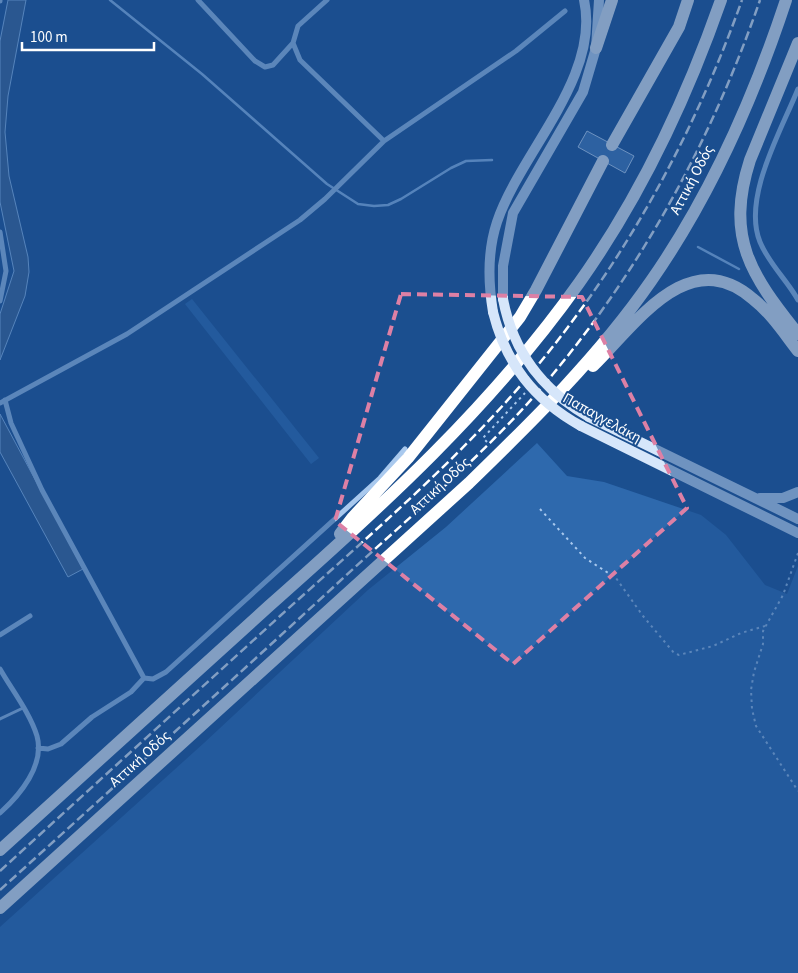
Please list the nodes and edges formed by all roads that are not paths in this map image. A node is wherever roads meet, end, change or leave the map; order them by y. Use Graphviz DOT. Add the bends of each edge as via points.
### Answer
graph roads {
  1 [pos="198,0"];
  2 [pos="327,0"];
  3 [pos="584,0"];
  4 [pos="599,0"];
  5 [pos="612,0"];
  6 [pos="688,0"];
  7 [pos="721,0"];
  8 [pos="786,0"];
  9 [pos="565,11"];
  10 [pos="293,43"];
  11 [pos="798,43"];
  12 [pos="596,48"];
  13 [pos="798,89"];
  14 [pos="384,142"];
  15 [pos="612,145"];
  16 [pos="603,161"];
  17 [pos="0,232"];
  18 [pos="798,300"];
  19 [pos="0,302"];
  20 [pos="798,334"];
  21 [pos="798,351"];
  22 [pos="2,401"];
  23 [pos="537,416"];
  24 [pos="405,449"];
  25 [pos="798,492"];
  26 [pos="752,496"];
  27 [pos="798,519"];
  28 [pos="798,533"];
  29 [pos="319,562"];
  30 [pos="30,616"];
  31 [pos="0,635"];
  32 [pos="0,669"];
  33 [pos="144,678"];
  34 [pos="23,708"];
  35 [pos="0,719"];
  36 [pos="38,748"];
  37 [pos="0,813"];
  38 [pos="0,850"];
  39 [pos="0,908"];
  1 -- 10 [label="street" via="255,61 265,67 273,64"];
  2 -- 10 [label="street" via="298,26"];
  3 -- 28 [label="street, Παπαγγελάκη, bridge" via="583,42 574,75 496,223 489,262 493,312 505,350 530,388 580,426"];
  4 -- 12 [label="street, Παπαγγελάκη"];
  5 -- 12 [label="highway"];
  6 -- 15 [label="highway" via="679,27"];
  7 -- 29 [label="highway, Αττική Οδός" via="693,73 657,152 611,235 579,284 467,420"];
  8 -- 23 [label="highway, Αττική Οδός" via="746,108 694,214 644,290"];
  9 -- 14 [label="street" via="516,51"];
  10 -- 14 [label="street" via="300,60"];
  11 -- 20 [label="highway" via="748,167 740,219 750,265 762,287"];
  12 -- 26 [label="street, Παπαγγελάκη, bridge" via="583,92 513,213 505,249 503,299 512,332 530,367 561,399 589,417"];
  13 -- 18 [label="street" via="761,181 756,219 760,241 768,257"];
  14 -- 22 [label="street" via="300,220 127,334"];
  16 -- 29 [label="highway" via="520,317 408,458 353,517"];
  17 -- 19 [label="street" via="6,271"];
  21 -- 23 [label="highway" via="752,297 717,279 693,281 660,299"];
  22 -- 33 [label="street" via="42,490"];
  23 -- 39 [label="highway, Αττική Οδός"];
  24 -- 33 [label="street" via="380,478 166,672 153,679"];
  25 -- 26 [label="street" via="772,499"];
  26 -- 27 [label="street, Παπαγγελάκη"];
  29 -- 38 [label="highway, Αττική Οδός"];
  30 -- 31 [label="street"];
  32 -- 34 [label="street"];
  33 -- 36 [label="street" via="131,692 92,717 61,744 48,749"];
  34 -- 35 [label="lane"];
  34 -- 36 [label="street" via="37,737"];
  36 -- 37 [label="street" via="34,770 27,782"];
}
